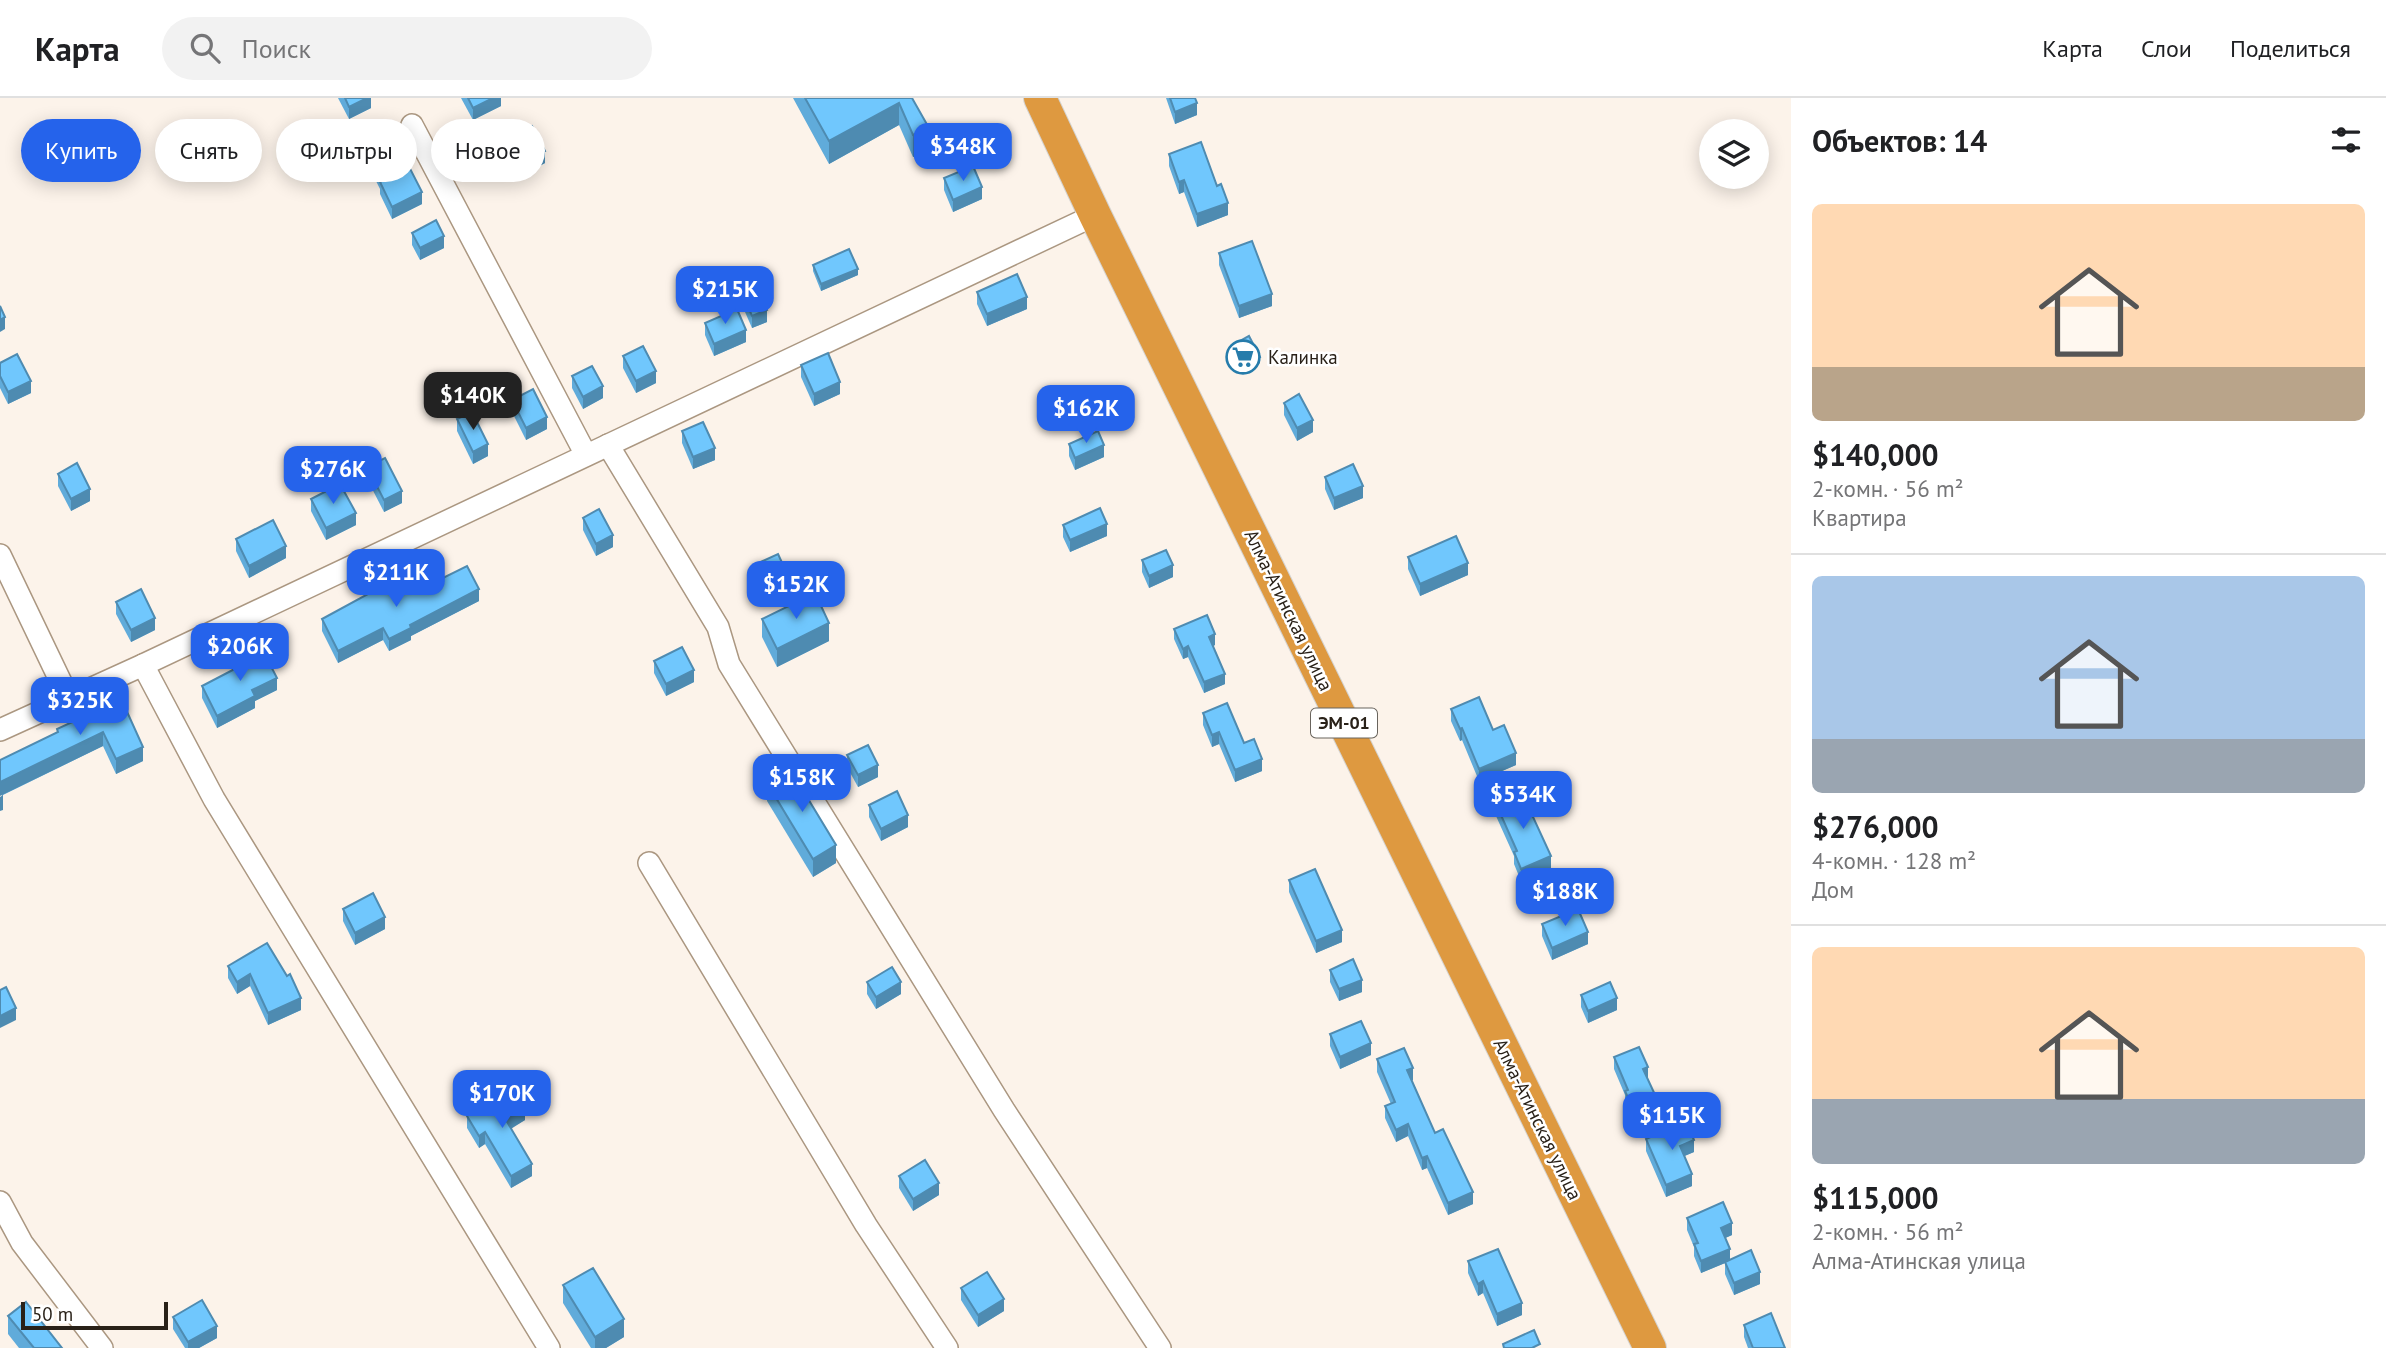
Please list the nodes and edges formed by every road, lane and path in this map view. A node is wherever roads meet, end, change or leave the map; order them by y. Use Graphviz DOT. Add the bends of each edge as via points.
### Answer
graph roads {
  1 [pos="1040,98"];
  2 [pos="417,135"];
  3 [pos="1095,215"];
  4 [pos="608,444"];
  5 [pos="586,456"];
  6 [pos="0,555"];
  7 [pos="143,665"];
  8 [pos="69,699"];
  9 [pos="0,730"];
  10 [pos="649,863"];
  11 [pos="0,1202"];
  12 [pos="102,1348"];
  13 [pos="549,1348"];
  14 [pos="947,1348"];
  15 [pos="1160,1348"];
  16 [pos="1650,1348"];
  1 -- 3 [label="highway, Алма-Атинская улица / ЭМ-01"];
  2 -- 5 [label="street"];
  3 -- 4 [label="street"];
  3 -- 16 [label="highway, Алма-Атинская улица / ЭМ-01"];
  4 -- 5 [label="street"];
  4 -- 15 [label="street" via="718,626 729,664 1004,1110"];
  5 -- 7 [label="street"];
  6 -- 8 [label="street"];
  7 -- 8 [label="street"];
  7 -- 13 [label="street" via="214,799"];
  8 -- 9 [label="street"];
  10 -- 14 [label="street" via="866,1225"];
  11 -- 12 [label="street" via="22,1243"];
}
